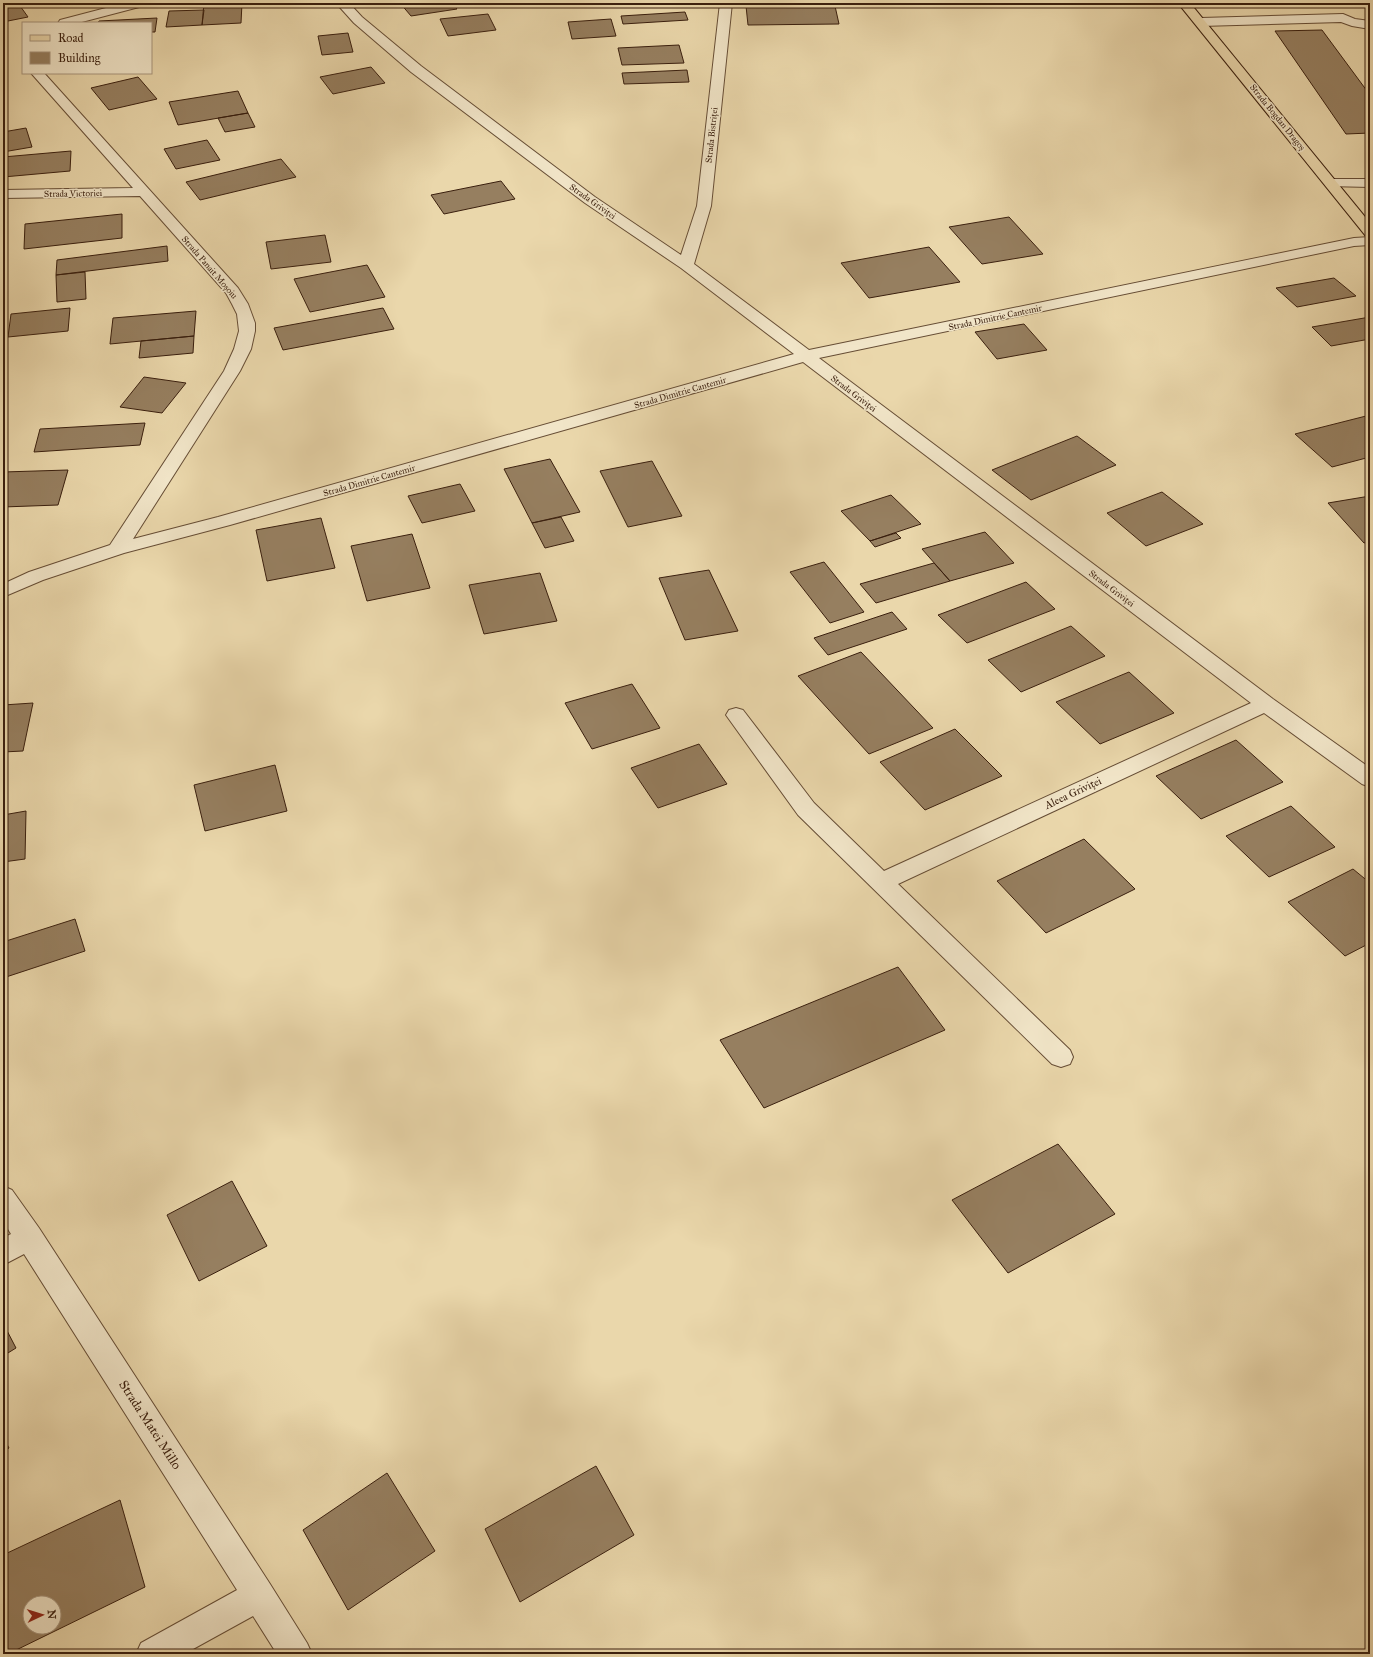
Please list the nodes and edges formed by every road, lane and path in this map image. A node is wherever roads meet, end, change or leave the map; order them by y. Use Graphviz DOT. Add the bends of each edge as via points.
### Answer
graph roads {
  1 [pos="139,3"];
  2 [pos="342,3"];
  3 [pos="726,3"];
  4 [pos="1184,3"];
  5 [pos="68,22"];
  6 [pos="1201,22"];
  7 [pos="1370,25"];
  8 [pos="38,74"];
  9 [pos="1332,183"];
  10 [pos="1370,183"];
  11 [pos="143,192"];
  12 [pos="3,194"];
  13 [pos="1370,232"];
  14 [pos="1370,241"];
  15 [pos="686,265"];
  16 [pos="806,356"];
  17 [pos="117,550"];
  18 [pos="3,591"];
  19 [pos="1266,704"];
  20 [pos="736,715"];
  21 [pos="1370,778"];
  22 [pos="881,882"];
  23 [pos="1061,1057"];
  24 [pos="3,1198"];
  25 [pos="29,1237"];
  26 [pos="3,1253"];
  27 [pos="259,1595"];
  28 [pos="152,1654"];
  29 [pos="296,1654"];
  1 -- 5 [label="street"];
  2 -- 15 [label="street, Strada Griviței" via="358,20 416,69 590,200"];
  3 -- 15 [label="street, Strada Bistriței" via="704,206"];
  4 -- 6 [label="main road, Strada Bogdan Dragoș"];
  6 -- 7 [label="street" via="1343,18"];
  6 -- 9 [label="main road, Strada Bogdan Dragoș"];
  8 -- 11 [label="street, Strada Panait Moșoiu"];
  9 -- 10 [label="street"];
  9 -- 13 [label="main road, Strada Bogdan Dragoș"];
  11 -- 12 [label="street, Strada Victoriei"];
  11 -- 17 [label="street, Strada Panait Moșoiu" via="233,291 243,308 248,326 245,344 232,371"];
  14 -- 16 [label="street, Strada Dimitrie Cantemir" via="1354,242"];
  15 -- 16 [label="street, Strada Griviței"];
  16 -- 17 [label="street, Strada Dimitrie Cantemir"];
  16 -- 19 [label="street, Strada Griviței"];
  17 -- 18 [label="street, Strada Dimitrie Cantemir" via="36,576"];
  19 -- 21 [label="street, Strada Griviței"];
  19 -- 22 [label="street, Aleea Griviței"];
  20 -- 22 [label="street" via="806,809"];
  22 -- 23 [label="street"];
  24 -- 25 [label="street, Strada Matei Millo"];
  25 -- 26 [label="street"];
  25 -- 27 [label="street, Strada Matei Millo"];
  27 -- 28 [label="street"];
  27 -- 29 [label="street, Strada Matei Millo"];
}
